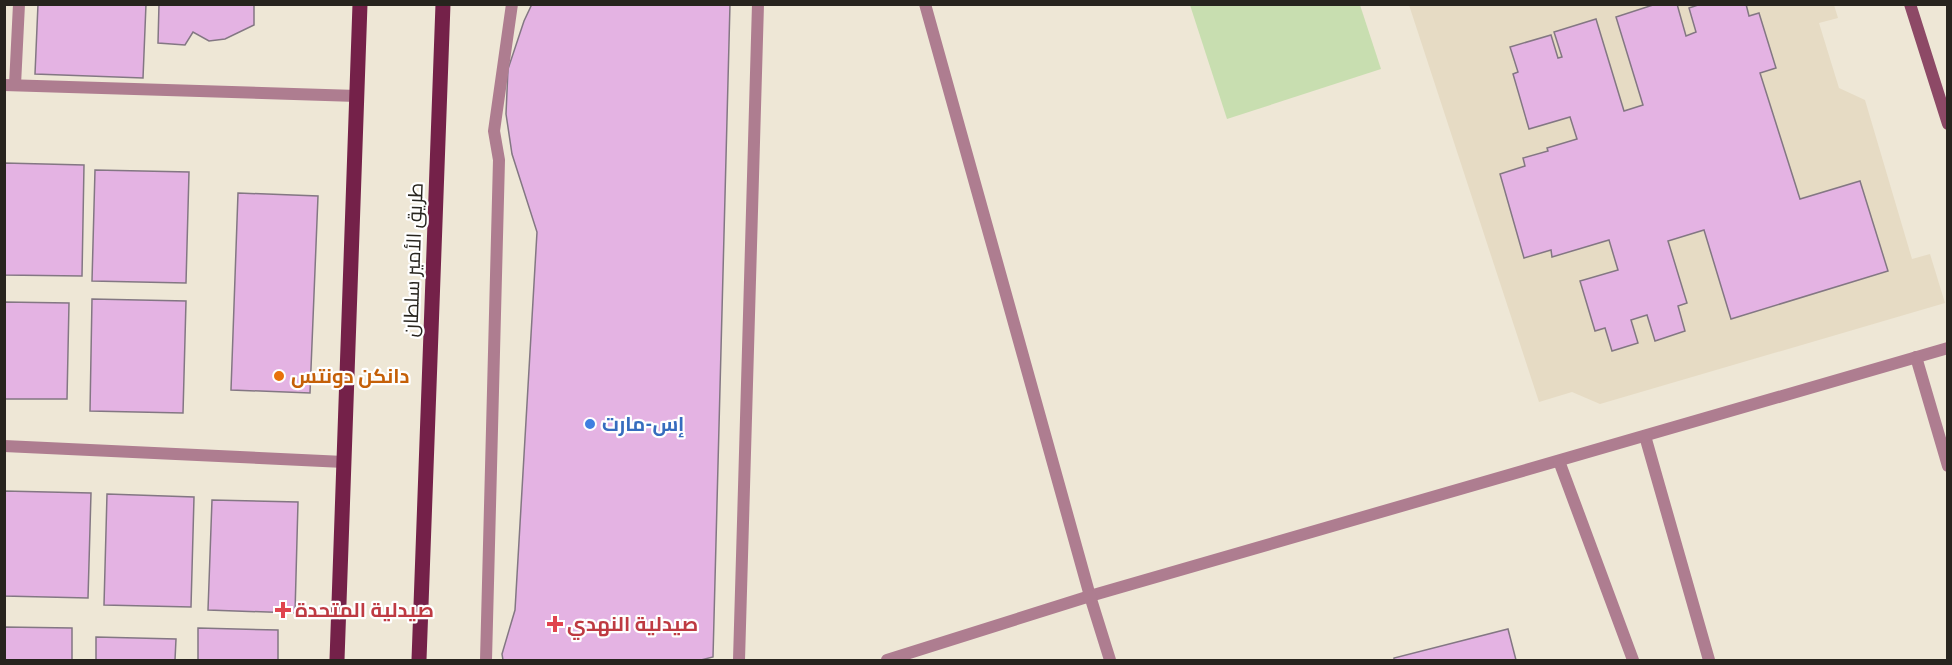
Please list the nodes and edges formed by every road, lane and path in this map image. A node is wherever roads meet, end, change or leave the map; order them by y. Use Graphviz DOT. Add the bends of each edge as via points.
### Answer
graph roads {
  1 [pos="19,4"];
  2 [pos="360,4"];
  3 [pos="443,4"];
  4 [pos="512,4"];
  5 [pos="758,4"];
  6 [pos="925,4"];
  7 [pos="1910,4"];
  8 [pos="10,85"];
  9 [pos="357,96"];
  10 [pos="1947,124"];
  11 [pos="1947,348"];
  12 [pos="1916,357"];
  13 [pos="1645,436"];
  14 [pos="4,447"];
  15 [pos="1559,461"];
  16 [pos="344,462"];
  17 [pos="1947,466"];
  18 [pos="1090,596"];
  19 [pos="337,660"];
  20 [pos="419,660"];
  21 [pos="486,660"];
  22 [pos="739,660"];
  23 [pos="887,660"];
  24 [pos="1110,660"];
  25 [pos="1633,660"];
  26 [pos="1709,660"];
  1 -- 8 [label="street"];
  2 -- 9 [label="main road"];
  3 -- 20 [label="main road, طريق الأمير سلطان"];
  4 -- 21 [label="street" via="494,131 500,160"];
  5 -- 22 [label="street"];
  6 -- 18 [label="street"];
  7 -- 10 [label="main road"];
  8 -- 9 [label="street"];
  9 -- 16 [label="main road"];
  11 -- 12 [label="street"];
  12 -- 13 [label="street"];
  12 -- 17 [label="street"];
  13 -- 15 [label="street"];
  13 -- 26 [label="street"];
  14 -- 16 [label="street"];
  15 -- 18 [label="street"];
  15 -- 25 [label="street"];
  16 -- 19 [label="main road"];
  18 -- 23 [label="street"];
  18 -- 24 [label="street"];
}
